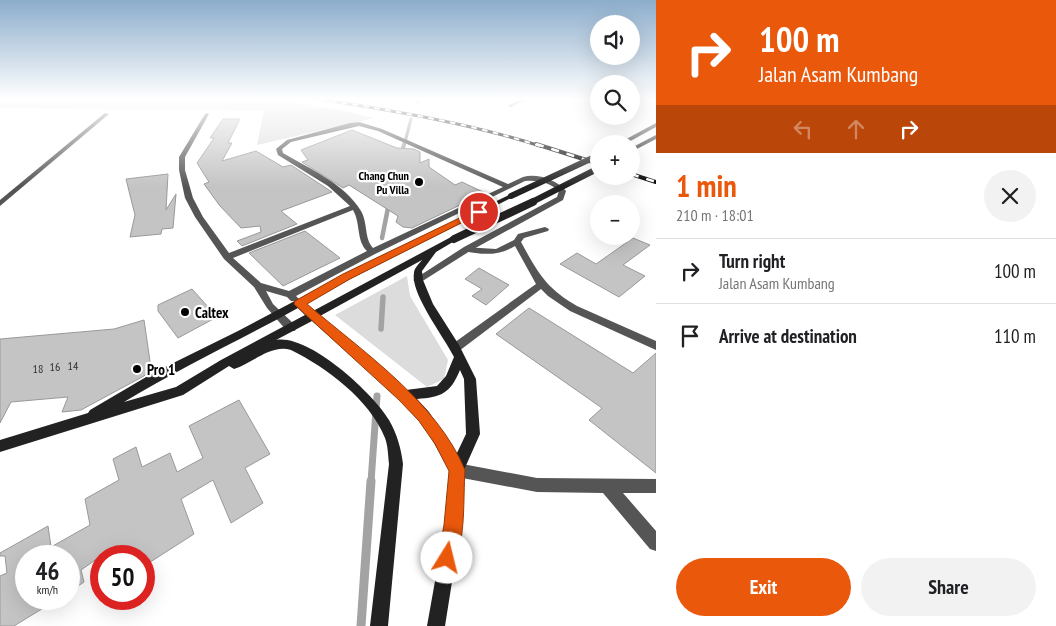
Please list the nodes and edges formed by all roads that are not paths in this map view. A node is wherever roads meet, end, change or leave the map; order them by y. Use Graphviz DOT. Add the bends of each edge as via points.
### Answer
graph roads {
  1 [pos="90,128"];
  2 [pos="199,128"];
  3 [pos="338,128"];
  4 [pos="374,128"];
  5 [pos="650,128"];
  6 [pos="637,135"];
  7 [pos="656,137"];
  8 [pos="640,145"];
  9 [pos="590,159"];
  10 [pos="590,173"];
  11 [pos="508,187"];
  12 [pos="0,204"];
  13 [pos="354,207"];
  14 [pos="545,230"];
  15 [pos="518,242"];
  16 [pos="467,249"];
  17 [pos="434,250"];
  18 [pos="372,252"];
  19 [pos="227,257"];
  20 [pos="418,280"];
  21 [pos="542,284"];
  22 [pos="258,285"];
  23 [pos="290,295"];
  24 [pos="299,304"];
  25 [pos="278,314"];
  26 [pos="313,315"];
  27 [pos="291,328"];
  28 [pos="656,346"];
  29 [pos="457,352"];
  30 [pos="225,363"];
  31 [pos="404,395"];
  32 [pos="87,418"];
  33 [pos="0,446"];
  34 [pos="457,470"];
  35 [pos="607,486"];
  36 [pos="656,486"];
  37 [pos="656,543"];
  38 [pos="378,626"];
  39 [pos="436,626"];
  1 -- 12 [label="street"];
  2 -- 19 [label="street" via="182,157 182,170 189,198"];
  3 -- 13 [label="street" via="289,141 279,149 280,154 341,193"];
  4 -- 11 [label="street"];
  5 -- 6 [label="main road"];
  7 -- 8 [label="main road"];
  9 -- 24 [label="main road, bridge" via="368,266"];
  10 -- 17 [label="main road, bridge"];
  11 -- 16 [label="street" via="524,178 534,178 551,182 563,192 560,198"];
  11 -- 18 [label="street"];
  13 -- 18 [label="street" via="362,218 363,242"];
  13 -- 19 [label="street"];
  14 -- 15 [label="street" via="521,236"];
  15 -- 16 [label="street" via="494,253"];
  15 -- 21 [label="street"];
  16 -- 20 [label="street"];
  17 -- 20 [label="main road" via="418,271"];
  17 -- 26 [label="main road"];
  18 -- 23 [label="street"];
  19 -- 22 [label="street"];
  20 -- 29 [label="main road" via="428,305"];
  21 -- 28 [label="street" via="566,305"];
  21 -- 29 [label="street"];
  22 -- 23 [label="street"];
  22 -- 25 [label="street"];
  23 -- 24 [label="street"];
  24 -- 25 [label="main road"];
  24 -- 26 [label="main road"];
  25 -- 27 [label="street"];
  25 -- 32 [label="main road" via="143,384"];
  26 -- 27 [label="main road"];
  26 -- 31 [label="main road"];
  27 -- 30 [label="main road"];
  29 -- 31 [label="main road" via="451,380 439,392"];
  29 -- 34 [label="main road" via="470,379 473,434"];
  30 -- 32 [label="main road" via="179,391"];
  30 -- 38 [label="main road" via="235,364 274,344 285,343 318,359 366,399 384,423 396,464"];
  31 -- 34 [label="main road" via="424,416"];
  32 -- 33 [label="main road"];
  34 -- 35 [label="street" via="537,485"];
  34 -- 39 [label="main road" via="453,525"];
  35 -- 36 [label="street"];
  35 -- 37 [label="street"];
}
